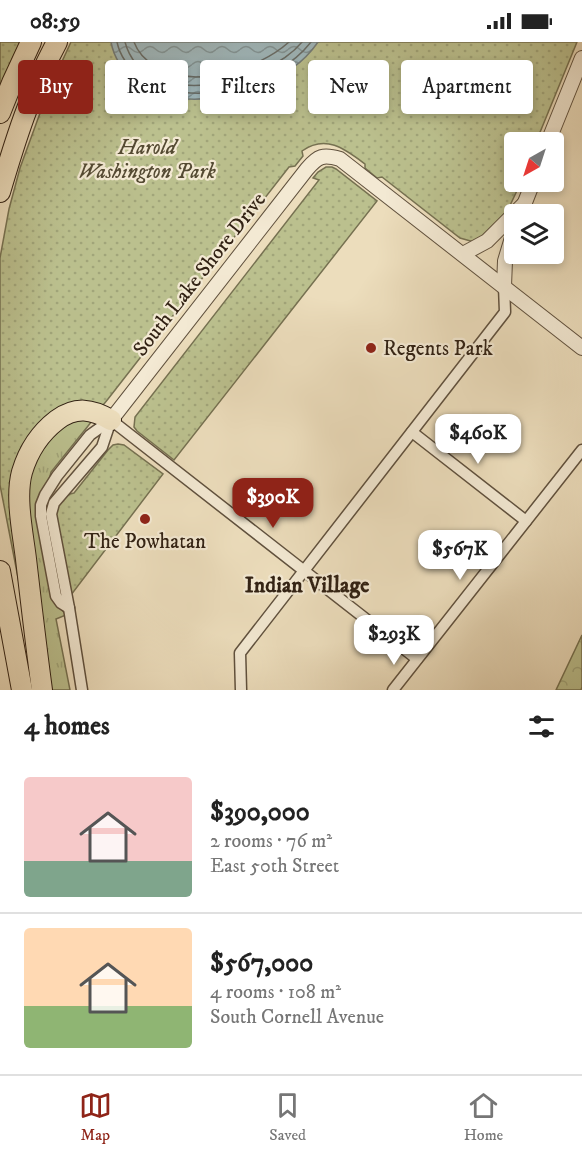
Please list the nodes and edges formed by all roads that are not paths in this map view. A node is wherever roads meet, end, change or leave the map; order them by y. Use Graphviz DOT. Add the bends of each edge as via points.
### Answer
graph roads {
  1 [pos="31,42"];
  2 [pos="57,42"];
  3 [pos="582,58"];
  4 [pos="0,113"];
  5 [pos="552,132"];
  6 [pos="0,192"];
  7 [pos="504,225"];
  8 [pos="463,254"];
  9 [pos="505,264"];
  10 [pos="504,286"];
  11 [pos="582,348"];
  12 [pos="111,420"];
  13 [pos="412,432"];
  14 [pos="582,450"];
  15 [pos="55,480"];
  16 [pos="66,490"];
  17 [pos="526,521"];
  18 [pos="0,571"];
  19 [pos="304,571"];
  20 [pos="69,608"];
  21 [pos="417,659"];
  22 [pos="22,690"];
  23 [pos="42,690"];
  24 [pos="82,690"];
  25 [pos="241,690"];
  26 [pos="393,690"];
  1 -- 4 [label="highway"];
  2 -- 6 [label="highway" via="19,129"];
  3 -- 5 [label="street"];
  7 -- 8 [label="street" via="487,241"];
  8 -- 10 [label="street"];
  8 -- 12 [label="street, South Lake Shore Drive" via="340,159 318,158"];
  9 -- 10 [label="street"];
  10 -- 11 [label="street"];
  10 -- 13 [label="street" via="505,312"];
  12 -- 15 [label="street" via="90,435"];
  12 -- 16 [label="street" via="102,447"];
  12 -- 19 [label="street"];
  12 -- 23 [label="highway" via="85,410 66,414 46,428 22,474 20,507"];
  13 -- 17 [label="street"];
  13 -- 19 [label="street"];
  14 -- 17 [label="street"];
  15 -- 16 [label="street" via="58,488"];
  15 -- 20 [label="street" via="41,505 41,516 56,596"];
  16 -- 20 [label="street" via="54,503 51,514"];
  17 -- 21 [label="street"];
  18 -- 22 [label="highway"];
  19 -- 21 [label="street"];
  19 -- 25 [label="street" via="240,653"];
  20 -- 24 [label="street"];
  21 -- 26 [label="street"];
}
